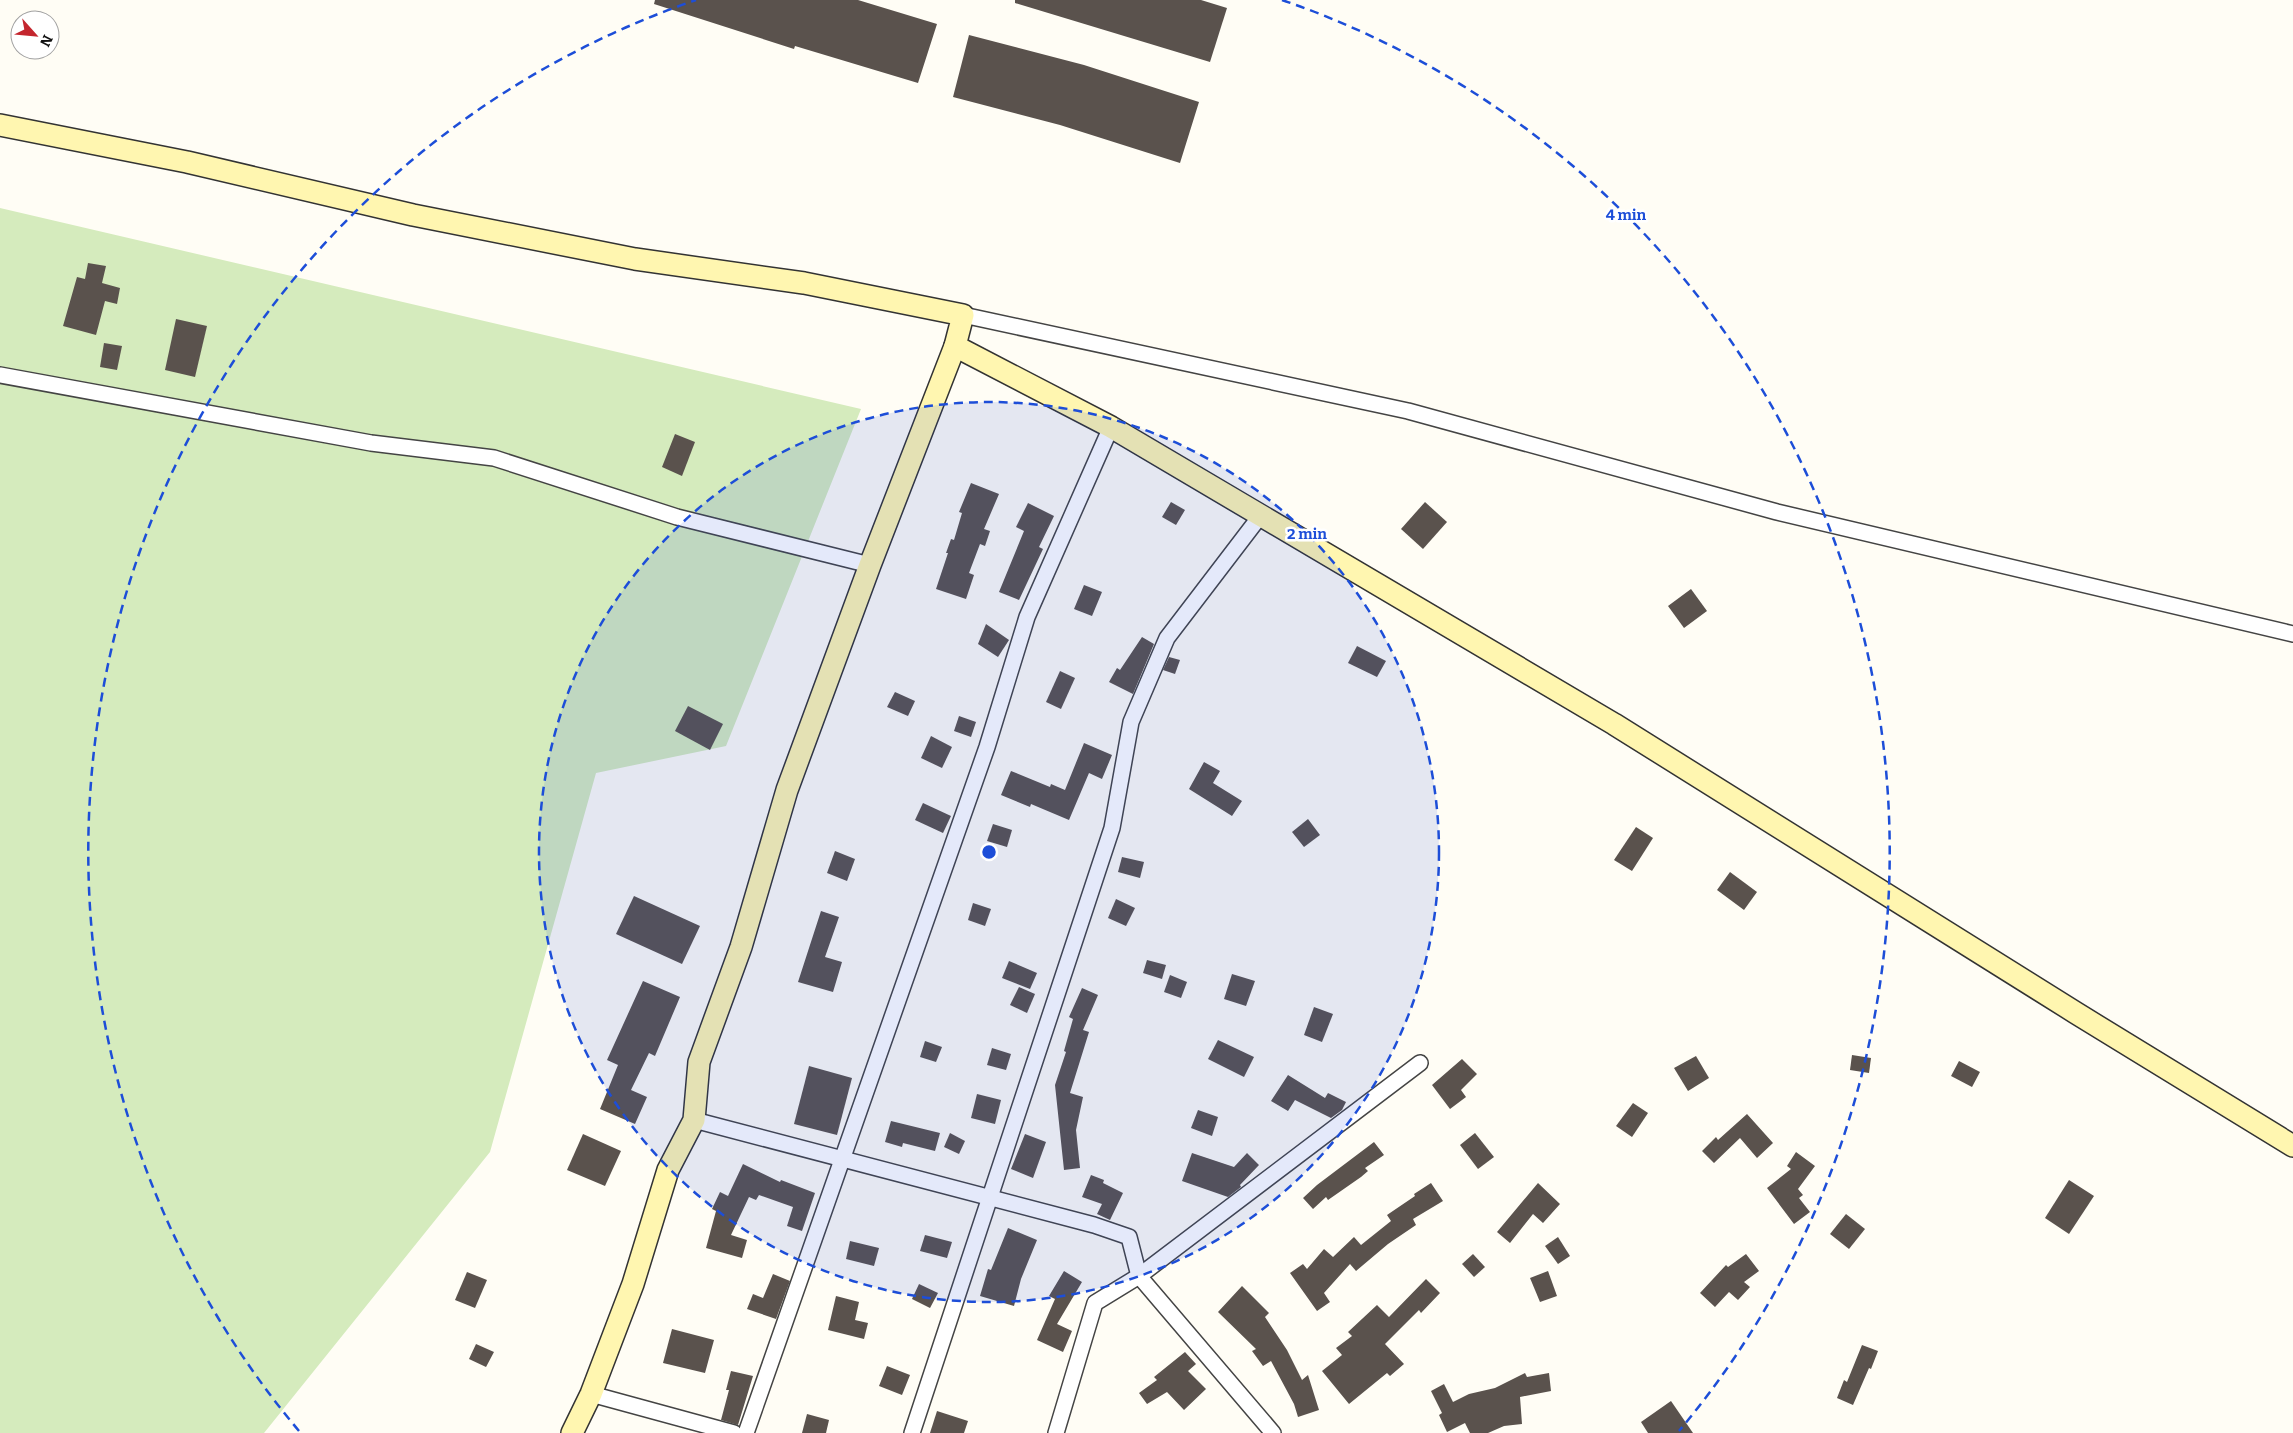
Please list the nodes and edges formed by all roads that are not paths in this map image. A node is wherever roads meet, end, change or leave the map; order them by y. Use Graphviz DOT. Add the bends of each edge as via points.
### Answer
graph roads {
  1 [pos="0,125"];
  2 [pos="963,316"];
  3 [pos="955,346"];
  4 [pos="0,375"];
  5 [pos="1111,427"];
  6 [pos="1261,515"];
  7 [pos="870,565"];
  8 [pos="2293,634"];
  9 [pos="1420,1063"];
  10 [pos="694,1120"];
  11 [pos="2293,1146"];
  12 [pos="842,1159"];
  13 [pos="990,1197"];
  14 [pos="1139,1276"];
  15 [pos="592,1394"];
  16 [pos="572,1433"];
  17 [pos="734,1433"];
  18 [pos="746,1433"];
  19 [pos="912,1433"];
  20 [pos="1056,1433"];
  21 [pos="1273,1433"];
  1 -- 2 [label="main road" via="187,162 413,215 636,259 804,283"];
  2 -- 3 [label="main road"];
  2 -- 8 [label="street" via="1408,411 1778,512"];
  3 -- 5 [label="main road"];
  3 -- 7 [label="main road"];
  4 -- 7 [label="street" via="371,444 494,458 677,517"];
  5 -- 6 [label="main road"];
  5 -- 12 [label="street" via="1027,617 987,747"];
  6 -- 11 [label="main road" via="1614,724"];
  6 -- 13 [label="street" via="1167,638 1131,722 1112,828"];
  7 -- 10 [label="main road" via="787,790 740,947 699,1062"];
  9 -- 14 [label="street"];
  10 -- 12 [label="street"];
  10 -- 15 [label="main road" via="668,1170 633,1284"];
  12 -- 13 [label="street"];
  12 -- 18 [label="street"];
  13 -- 14 [label="street" via="1129,1237"];
  13 -- 19 [label="street"];
  14 -- 20 [label="street" via="1095,1303"];
  14 -- 21 [label="street"];
  15 -- 16 [label="main road"];
  15 -- 17 [label="street"];
}
